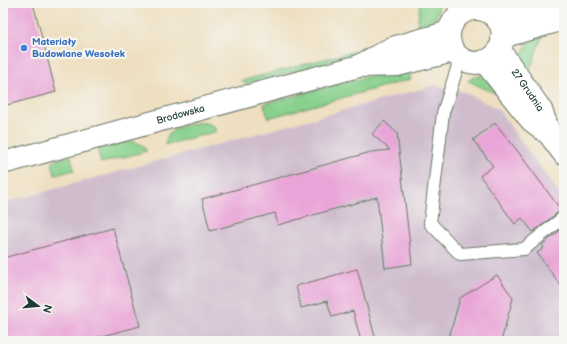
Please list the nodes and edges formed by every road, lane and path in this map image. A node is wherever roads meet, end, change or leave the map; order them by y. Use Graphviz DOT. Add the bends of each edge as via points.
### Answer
graph roads {
  1 [pos="562,3"];
  2 [pos="460,8"];
  3 [pos="564,19"];
  4 [pos="495,41"];
  5 [pos="454,47"];
  6 [pos="564,154"];
  7 [pos="3,162"];
  8 [pos="564,217"];
  1 -- 4 [label="street"];
  2 -- 4 [label="street" via="486,11"];
  2 -- 5 [label="street" via="452,21"];
  3 -- 4 [label="street"];
  4 -- 5 [label="street" via="474,63"];
  4 -- 6 [label="street, 27 Grudnia" via="531,120 549,134"];
  5 -- 7 [label="street, Brodowska" via="392,48 359,66"];
  5 -- 8 [label="lane" via="430,223 460,254 524,249"];
}
